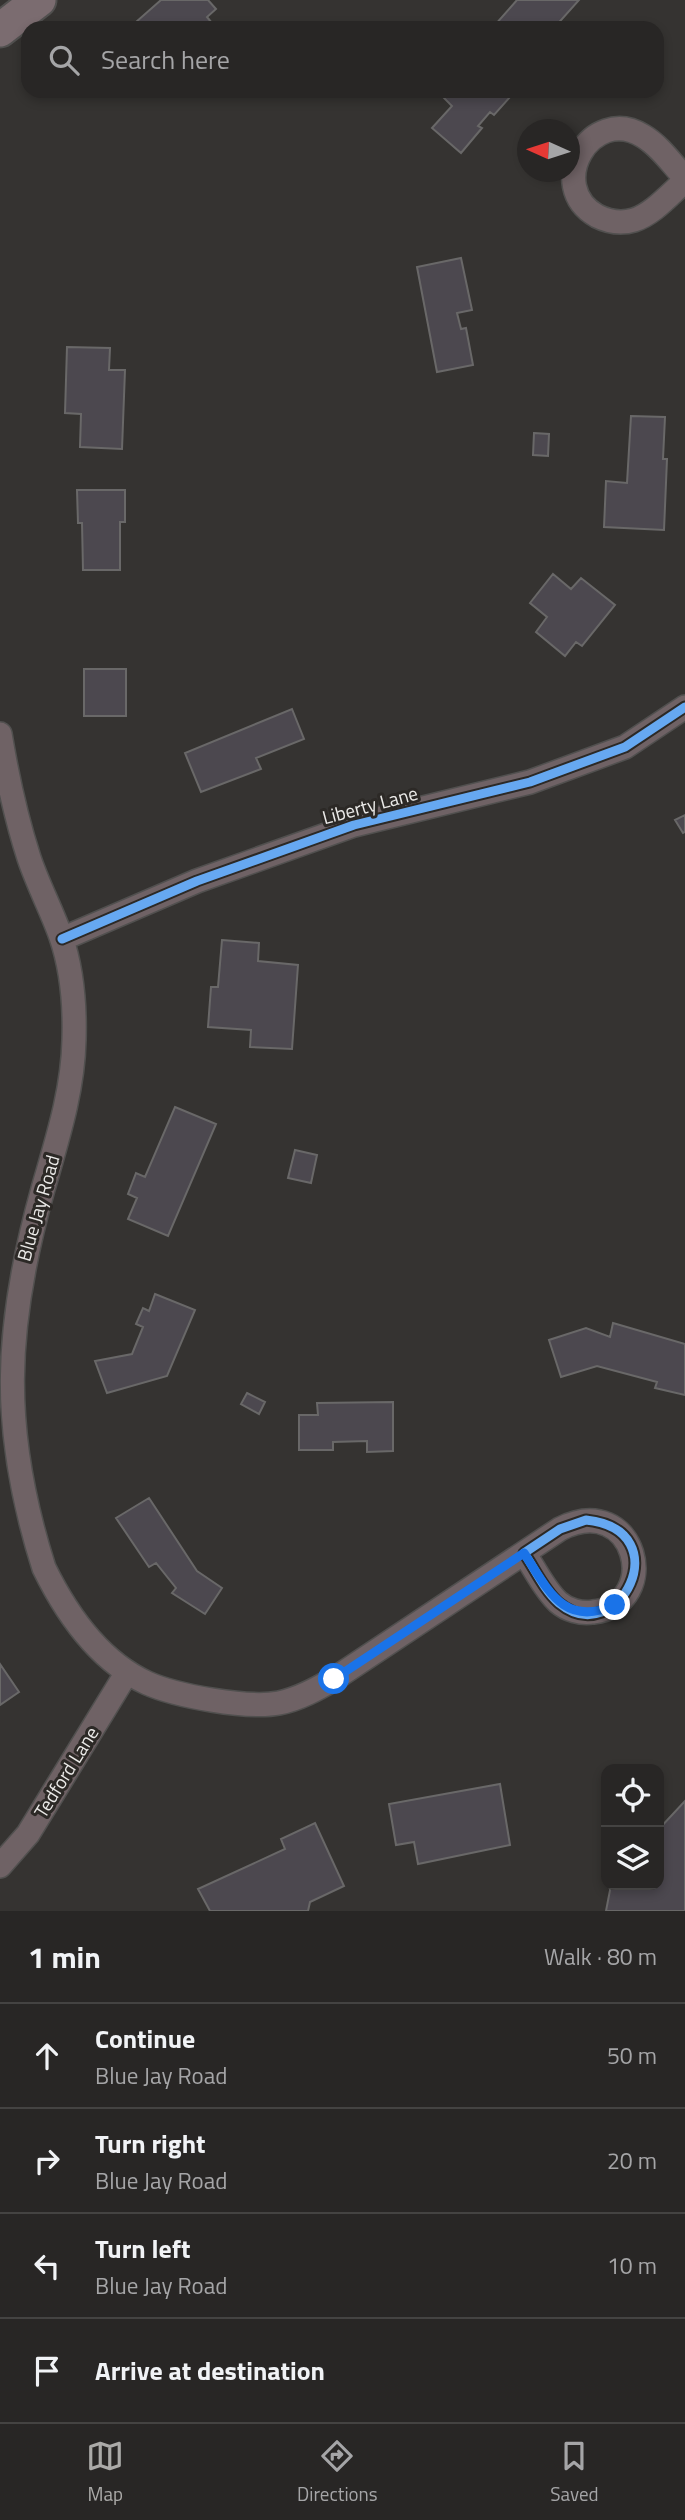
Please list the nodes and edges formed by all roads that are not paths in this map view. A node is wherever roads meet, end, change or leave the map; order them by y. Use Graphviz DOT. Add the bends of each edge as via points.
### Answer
graph roads {
  1 [pos="39,0"];
  2 [pos="0,30"];
  3 [pos="685,179"];
  4 [pos="685,707"];
  5 [pos="0,734"];
  6 [pos="62,939"];
  7 [pos="524,1553"];
  8 [pos="126,1674"];
  9 [pos="0,1866"];
  1 -- 2 [label="main road"];
  3 -- 3 [label="street" via="654,144 627,130 612,130 586,144 574,172 575,187 591,212 620,222 649,213"];
  4 -- 6 [label="street, Liberty Lane" via="625,747 530,782 354,825 197,881"];
  5 -- 6 [label="street, Blue Jay Road" via="30,861"];
  6 -- 8 [label="street, Blue Jay Road" via="73,1001 71,1073 65,1112 16,1287 4,1360 3,1420 27,1531 49,1578 74,1620"];
  7 -- 7 [label="street, Blue Jay Road" via="559,1603 571,1610 593,1612 615,1605 633,1581 635,1566 629,1544 600,1521 572,1523"];
  7 -- 8 [label="street, Blue Jay Road" via="334,1679 278,1703 246,1705 194,1696 160,1689"];
  8 -- 9 [label="street, Tedford Lane" via="28,1834"];
}
